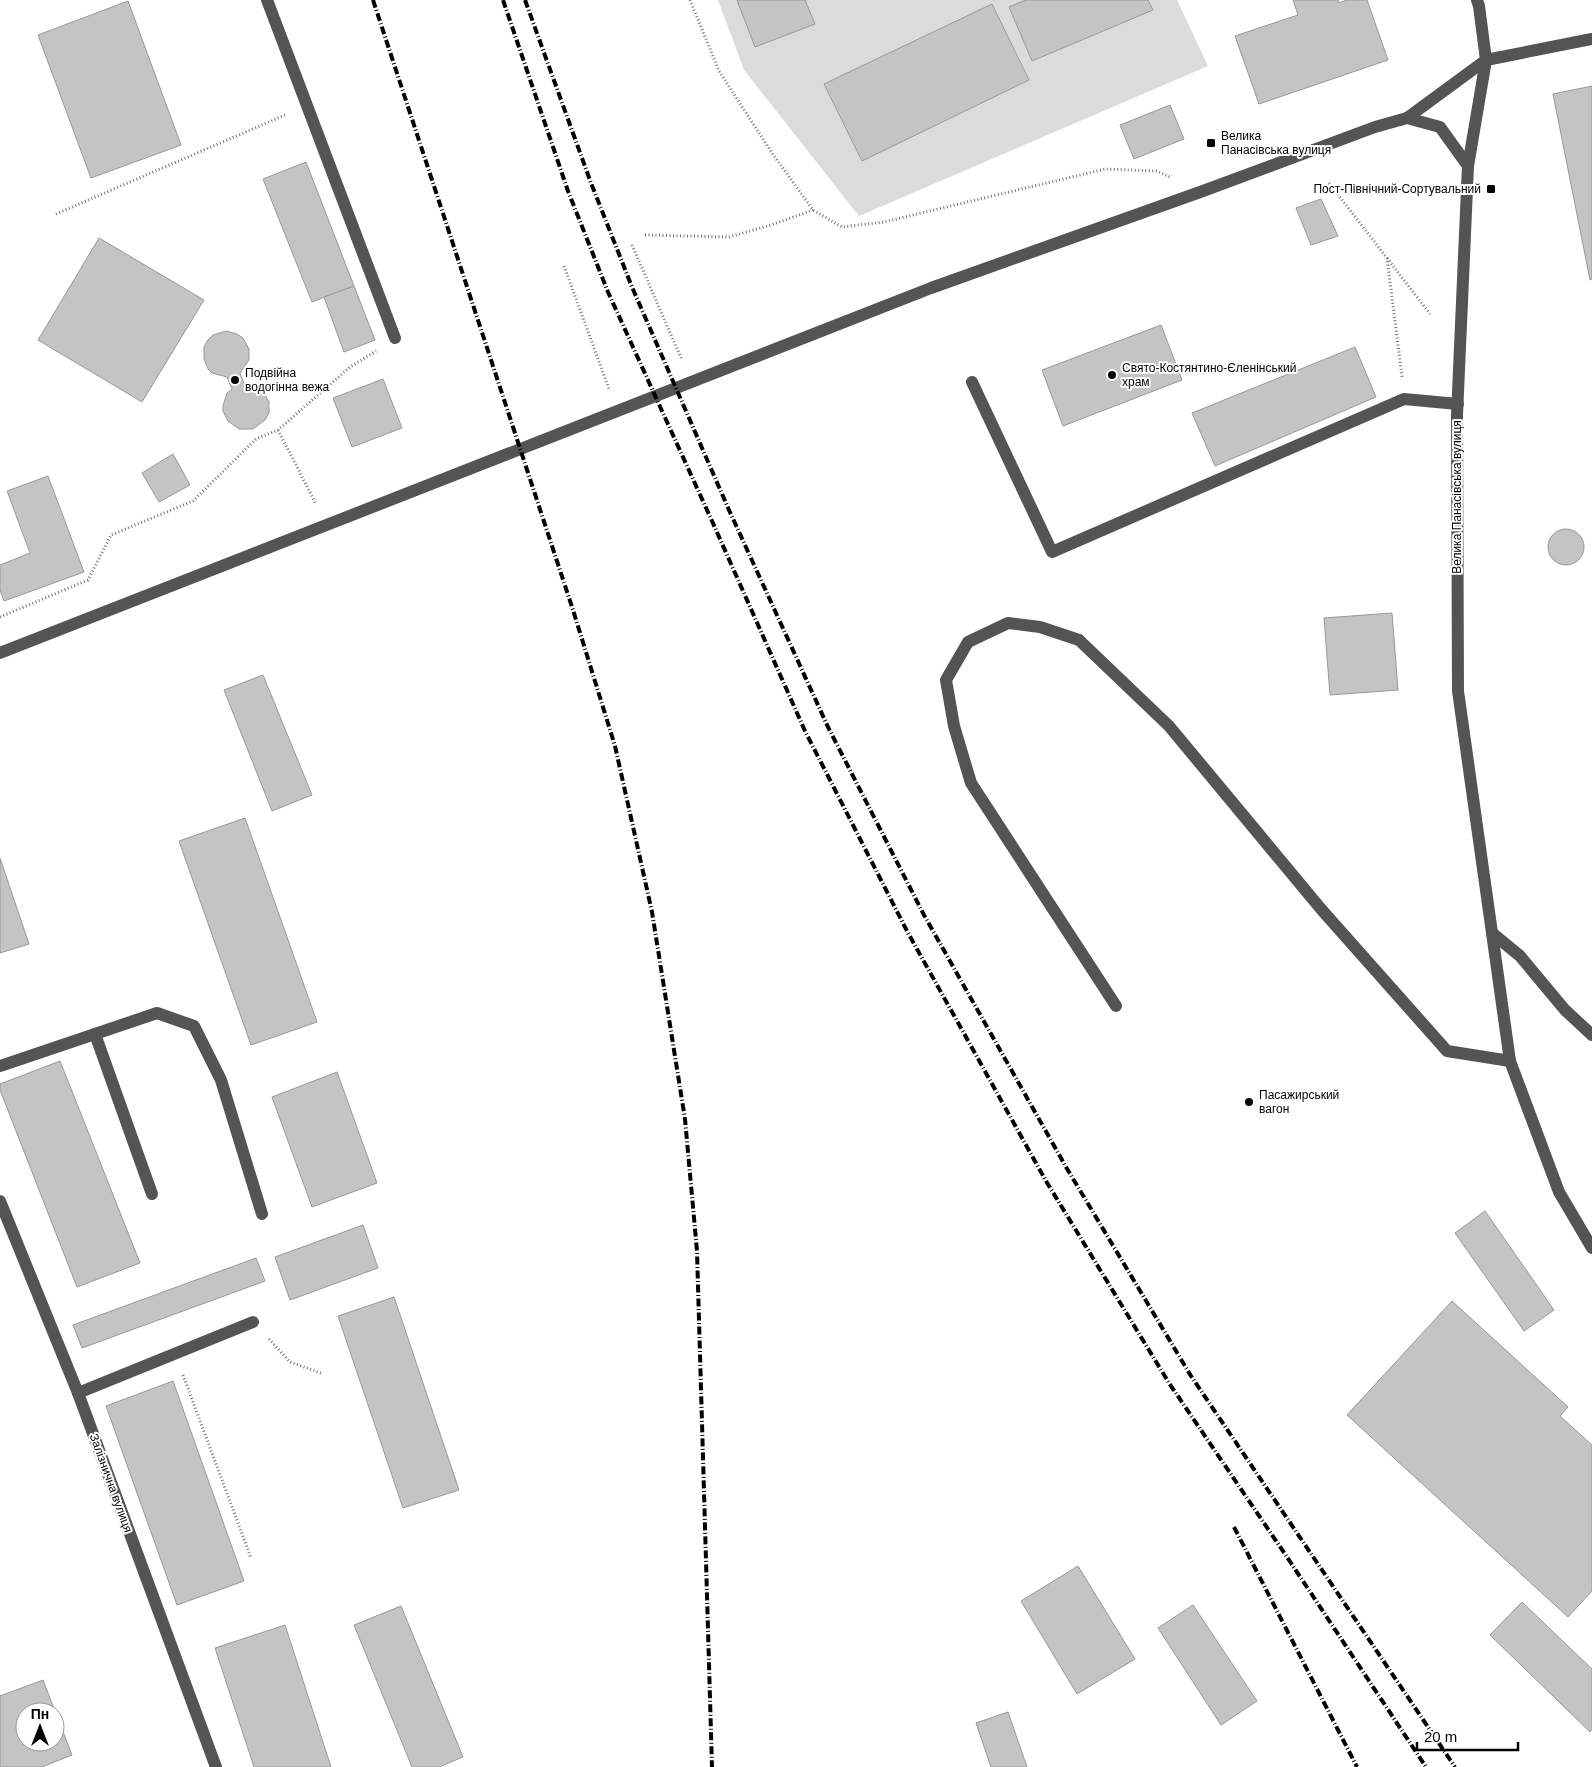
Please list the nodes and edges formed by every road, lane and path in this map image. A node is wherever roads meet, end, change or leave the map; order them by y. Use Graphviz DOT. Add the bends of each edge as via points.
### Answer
graph roads {
  1 [pos="267,0"];
  2 [pos="690,0"];
  3 [pos="1477,0"];
  4 [pos="1592,39"];
  5 [pos="1486,60"];
  6 [pos="307,106"];
  7 [pos="1407,118"];
  8 [pos="1468,166"];
  9 [pos="1330,183"];
  10 [pos="1203,191"];
  11 [pos="813,210"];
  12 [pos="56,214"];
  13 [pos="645,235"];
  14 [pos="632,245"];
  15 [pos="1387,258"];
  16 [pos="564,266"];
  17 [pos="1430,314"];
  18 [pos="395,338"];
  19 [pos="682,361"];
  20 [pos="972,382"];
  21 [pos="610,390"];
  22 [pos="1404,399"];
  23 [pos="1458,404"];
  24 [pos="278,430"];
  25 [pos="320,512"];
  26 [pos="0,617"];
  27 [pos="0,653"];
  28 [pos="1492,934"];
  29 [pos="1116,1006"];
  30 [pos="95,1034"];
  31 [pos="1592,1035"];
  32 [pos="1510,1061"];
  33 [pos="0,1066"];
  34 [pos="152,1194"];
  35 [pos="0,1201"];
  36 [pos="262,1214"];
  37 [pos="1592,1248"];
  38 [pos="254,1322"];
  39 [pos="175,1353"];
  40 [pos="321,1373"];
  41 [pos="78,1393"];
  42 [pos="251,1558"];
  43 [pos="216,1767"];
  1 -- 6 [label="street"];
  2 -- 11 [label="path" via="718,71"];
  3 -- 5 [label="street, Велика Панасівська вулиця"];
  4 -- 5 [label="street"];
  5 -- 7 [label="street"];
  5 -- 8 [label="street, Велика Панасівська вулиця"];
  6 -- 12 [label="path"];
  6 -- 18 [label="street"];
  7 -- 8 [label="street" via="1440,127"];
  7 -- 10 [label="street"];
  8 -- 23 [label="street, Велика Панасівська вулиця"];
  9 -- 15 [label="path"];
  10 -- 11 [label="path" via="1156,171 1105,169 884,222 842,227"];
  10 -- 27 [label="street" via="931,288"];
  11 -- 13 [label="path" via="730,237"];
  14 -- 19 [label="path"];
  15 -- 17 [label="path"];
  15 -- 22 [label="path"];
  16 -- 21 [label="path"];
  18 -- 24 [label="path" via="350,367"];
  20 -- 22 [label="street" via="1052,552"];
  22 -- 23 [label="street"];
  23 -- 28 [label="street, Велика Панасівська вулиця" via="1458,690"];
  24 -- 25 [label="path"];
  24 -- 26 [label="path" via="256,439 193,501 111,535 88,580"];
  28 -- 31 [label="street" via="1520,956 1565,1010"];
  28 -- 32 [label="street, Велика Панасівська вулиця"];
  29 -- 32 [label="street" via="971,783 954,726 946,680 968,642 1008,623 1040,627 1079,640 1169,726 1321,909 1447,1051"];
  30 -- 33 [label="street"];
  30 -- 34 [label="street"];
  30 -- 36 [label="street" via="157,1012 194,1026 221,1080"];
  32 -- 37 [label="street, Велика Панасівська вулиця" via="1559,1192"];
  35 -- 41 [label="street, Залізнична вулиця"];
  38 -- 39 [label="street"];
  38 -- 40 [label="path" via="290,1362"];
  39 -- 41 [label="street"];
  39 -- 42 [label="path"];
  41 -- 43 [label="street, Залізнична вулиця"];
}
